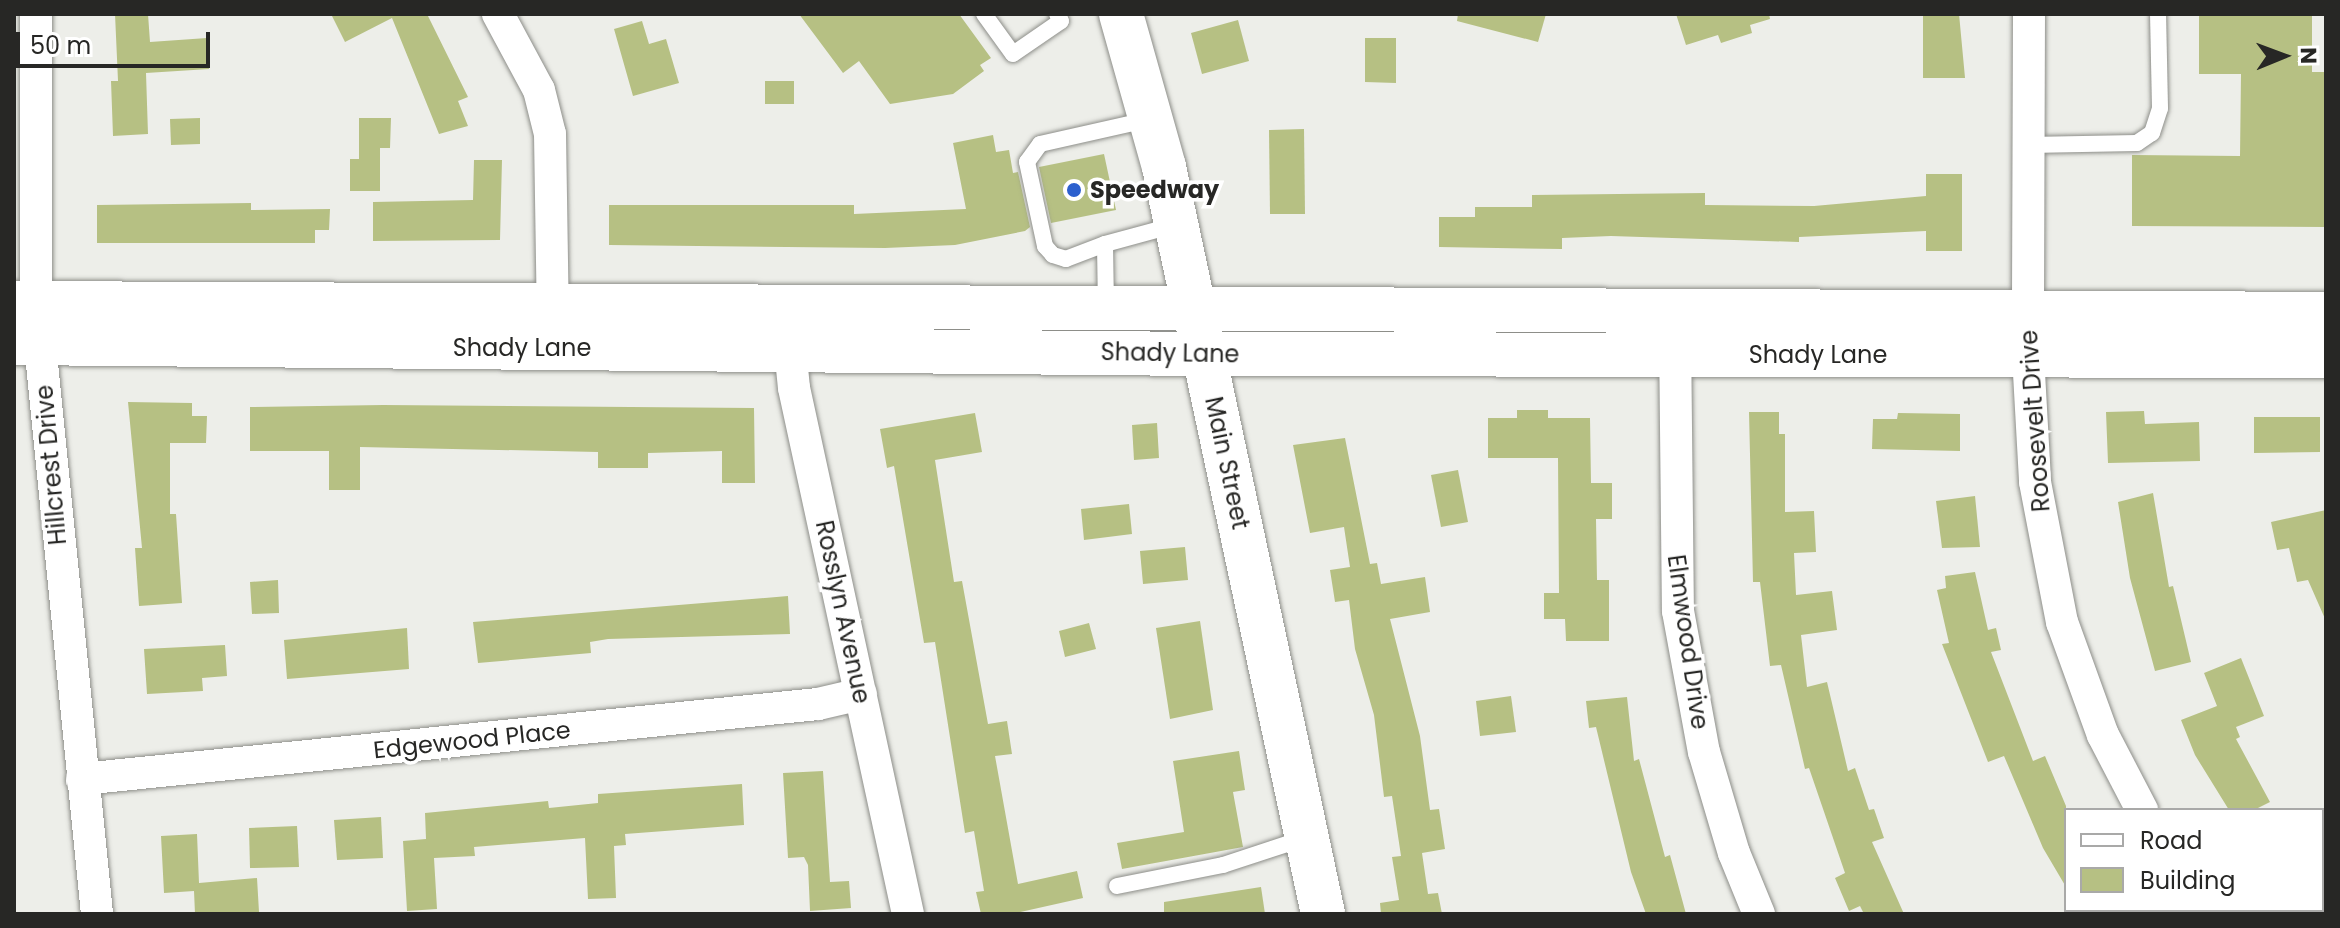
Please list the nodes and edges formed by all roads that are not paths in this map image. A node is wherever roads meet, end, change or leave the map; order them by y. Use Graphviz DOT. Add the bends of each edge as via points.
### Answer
graph roads {
  1 [pos="36,14"];
  2 [pos="498,14"];
  3 [pos="984,14"];
  4 [pos="1057,14"];
  5 [pos="1121,14"];
  6 [pos="2029,14"];
  7 [pos="2158,14"];
  8 [pos="1152,119"];
  9 [pos="2028,145"];
  10 [pos="1177,224"];
  11 [pos="1105,244"];
  12 [pos="2316,309"];
  13 [pos="1195,311"];
  14 [pos="26,323"];
  15 [pos="1078,324"];
  16 [pos="553,328"];
  17 [pos="788,330"];
  18 [pos="1675,334"];
  19 [pos="2028,334"];
  20 [pos="1204,354"];
  21 [pos="2326,356"];
  22 [pos="861,694"];
  23 [pos="82,779"];
  24 [pos="2141,808"];
  25 [pos="1307,838"];
  26 [pos="1117,886"];
  27 [pos="97,914"];
  28 [pos="908,914"];
  29 [pos="1323,914"];
  30 [pos="1759,914"];
  1 -- 14 [label="street, Hillcrest Drive"];
  2 -- 16 [label="street" via="539,90 550,134"];
  3 -- 4 [label="lane" via="1013,54 1061,21"];
  5 -- 8 [label="street, Main Street"];
  6 -- 9 [label="street, Roosevelt Drive"];
  7 -- 9 [label="lane" via="2160,108 2152,133 2137,143"];
  8 -- 10 [label="street, Main Street"];
  8 -- 11 [label="lane" via="1040,144 1027,162 1045,246 1053,255 1066,259"];
  9 -- 19 [label="street, Roosevelt Drive"];
  10 -- 11 [label="lane"];
  10 -- 13 [label="street, Main Street"];
  11 -- 15 [label="lane"];
  12 -- 19 [label="street, Shady Lane"];
  13 -- 15 [label="street, Shady Lane"];
  13 -- 18 [label="street, Shady Lane"];
  13 -- 20 [label="street, Main Street"];
  14 -- 16 [label="street, Shady Lane"];
  14 -- 23 [label="street, Hillcrest Drive"];
  15 -- 17 [label="street, Shady Lane"];
  15 -- 20 [label="street, Shady Lane"];
  16 -- 17 [label="street, Shady Lane"];
  17 -- 22 [label="street, Rosslyn Avenue"];
  18 -- 19 [label="street, Shady Lane"];
  18 -- 20 [label="street, Shady Lane"];
  18 -- 30 [label="street, Elmwood Drive" via="1673,513 1680,625 1704,752 1734,853"];
  19 -- 21 [label="street, Shady Lane"];
  19 -- 24 [label="street, Roosevelt Drive" via="2035,482 2062,622 2103,735"];
  20 -- 25 [label="street, Main Street"];
  22 -- 23 [label="street, Edgewood Place" via="818,704"];
  22 -- 28 [label="street, Rosslyn Avenue"];
  23 -- 27 [label="street, Hillcrest Drive"];
  25 -- 26 [label="lane" via="1223,865"];
  25 -- 29 [label="street, Main Street"];
}
